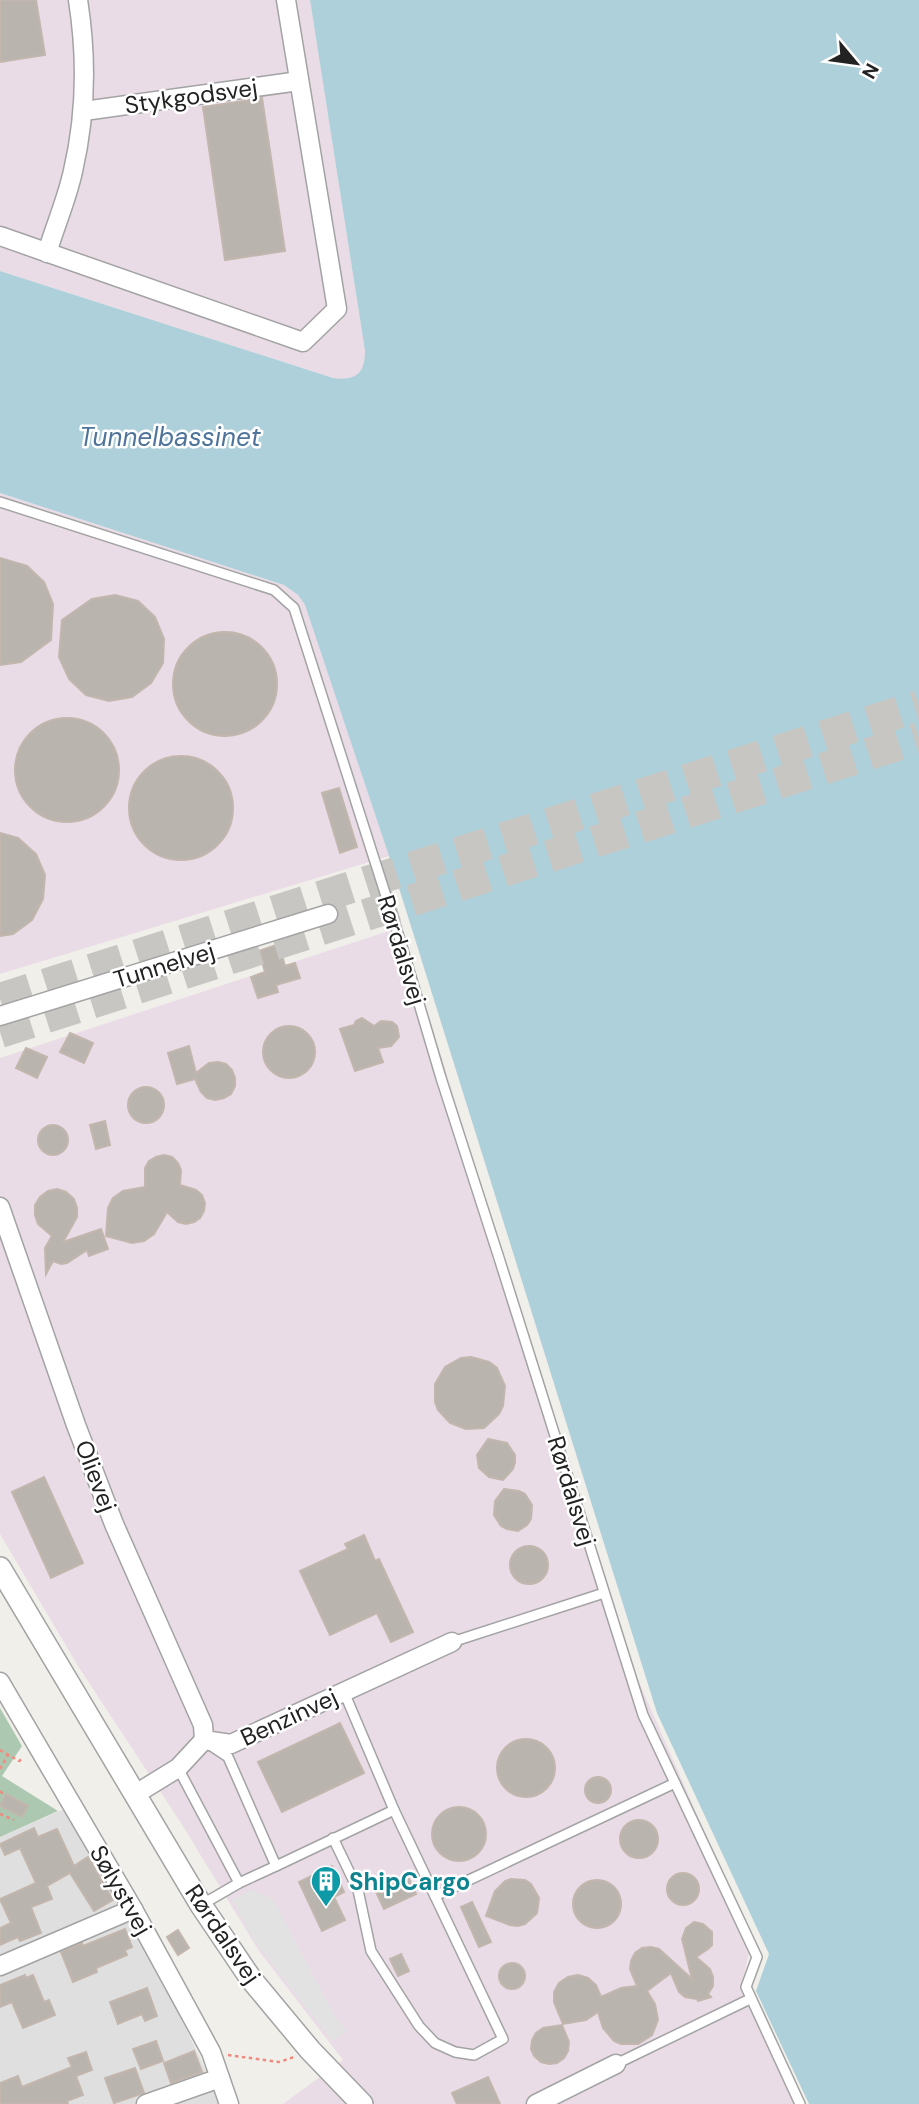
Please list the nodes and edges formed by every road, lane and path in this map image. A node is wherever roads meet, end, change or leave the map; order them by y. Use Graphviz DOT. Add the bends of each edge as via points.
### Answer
graph roads {
  1 [pos="78,0"];
  2 [pos="286,0"];
  3 [pos="299,81"];
  4 [pos="84,111"];
  5 [pos="0,236"];
  6 [pos="47,253"];
  7 [pos="0,502"];
  8 [pos="328,914"];
  9 [pos="0,1016"];
  10 [pos="0,1207"];
  11 [pos="0,1568"];
  12 [pos="604,1593"];
  13 [pos="452,1642"];
  14 [pos="0,1682"];
  15 [pos="344,1692"];
  16 [pos="204,1741"];
  17 [pos="38,1747"];
  18 [pos="0,1750"];
  19 [pos="8,1755"];
  20 [pos="0,1768"];
  21 [pos="178,1768"];
  22 [pos="675,1783"];
  23 [pos="0,1791"];
  24 [pos="134,1794"];
  25 [pos="0,1797"];
  26 [pos="394,1810"];
  27 [pos="0,1814"];
  28 [pos="14,1820"];
  29 [pos="333,1838"];
  30 [pos="276,1866"];
  31 [pos="239,1883"];
  32 [pos="435,1896"];
  33 [pos="201,1905"];
  34 [pos="133,1909"];
  35 [pos="0,1966"];
  36 [pos="750,1999"];
  37 [pos="310,2050"];
  38 [pos="211,2052"];
  39 [pos="616,2064"];
  40 [pos="220,2078"];
  41 [pos="146,2104"];
  42 [pos="229,2104"];
  43 [pos="362,2104"];
  44 [pos="536,2104"];
  45 [pos="800,2104"];
  1 -- 4 [label="street"];
  2 -- 3 [label="street"];
  3 -- 4 [label="street, Stykgodsvej"];
  3 -- 6 [label="street" via="337,309 303,342"];
  4 -- 6 [label="street" via="73,173"];
  5 -- 6 [label="street"];
  7 -- 12 [label="lane, Rørdalsvej" via="274,590 294,608"];
  8 -- 9 [label="street, Tunnelvej"];
  10 -- 16 [label="street, Olievej" via="114,1524 203,1725"];
  11 -- 24 [label="street, Rørdalsvej"];
  12 -- 13 [label="lane"];
  12 -- 22 [label="lane, Rørdalsvej" via="642,1715"];
  13 -- 15 [label="street, Benzinvej"];
  14 -- 17 [label="street, Sølystvej"];
  15 -- 16 [label="street, Benzinvej" via="232,1744"];
  15 -- 26 [label="lane"];
  16 -- 21 [label="street, Benzinvej"];
  16 -- 30 [label="lane" via="228,1757"];
  17 -- 19 [label="path" via="19,1761"];
  17 -- 34 [label="street, Sølystvej"];
  18 -- 19 [label="path"];
  19 -- 20 [label="path"];
  21 -- 24 [label="street, Benzinvej"];
  21 -- 31 [label="lane"];
  22 -- 32 [label="lane"];
  22 -- 36 [label="lane, Rørdalsvej" via="757,1957 746,1987"];
  23 -- 25 [label="path"];
  24 -- 33 [label="street, Rørdalsvej"];
  26 -- 29 [label="lane"];
  26 -- 32 [label="lane"];
  27 -- 28 [label="path"];
  29 -- 30 [label="lane"];
  29 -- 32 [label="lane" via="358,1889 371,1951 419,2026 435,2043 474,2055 503,2039"];
  30 -- 31 [label="lane"];
  31 -- 33 [label="lane"];
  33 -- 37 [label="street, Rørdalsvej" via="251,1979"];
  34 -- 35 [label="street"];
  34 -- 38 [label="street, Sølystvej"];
  36 -- 39 [label="lane"];
  36 -- 45 [label="lane"];
  37 -- 38 [label="path" via="279,2062"];
  37 -- 43 [label="street, Rørdalsvej"];
  38 -- 40 [label="street, Sølystvej"];
  39 -- 44 [label="street"];
  40 -- 41 [label="street"];
  40 -- 42 [label="street, Sølystvej"];
}
